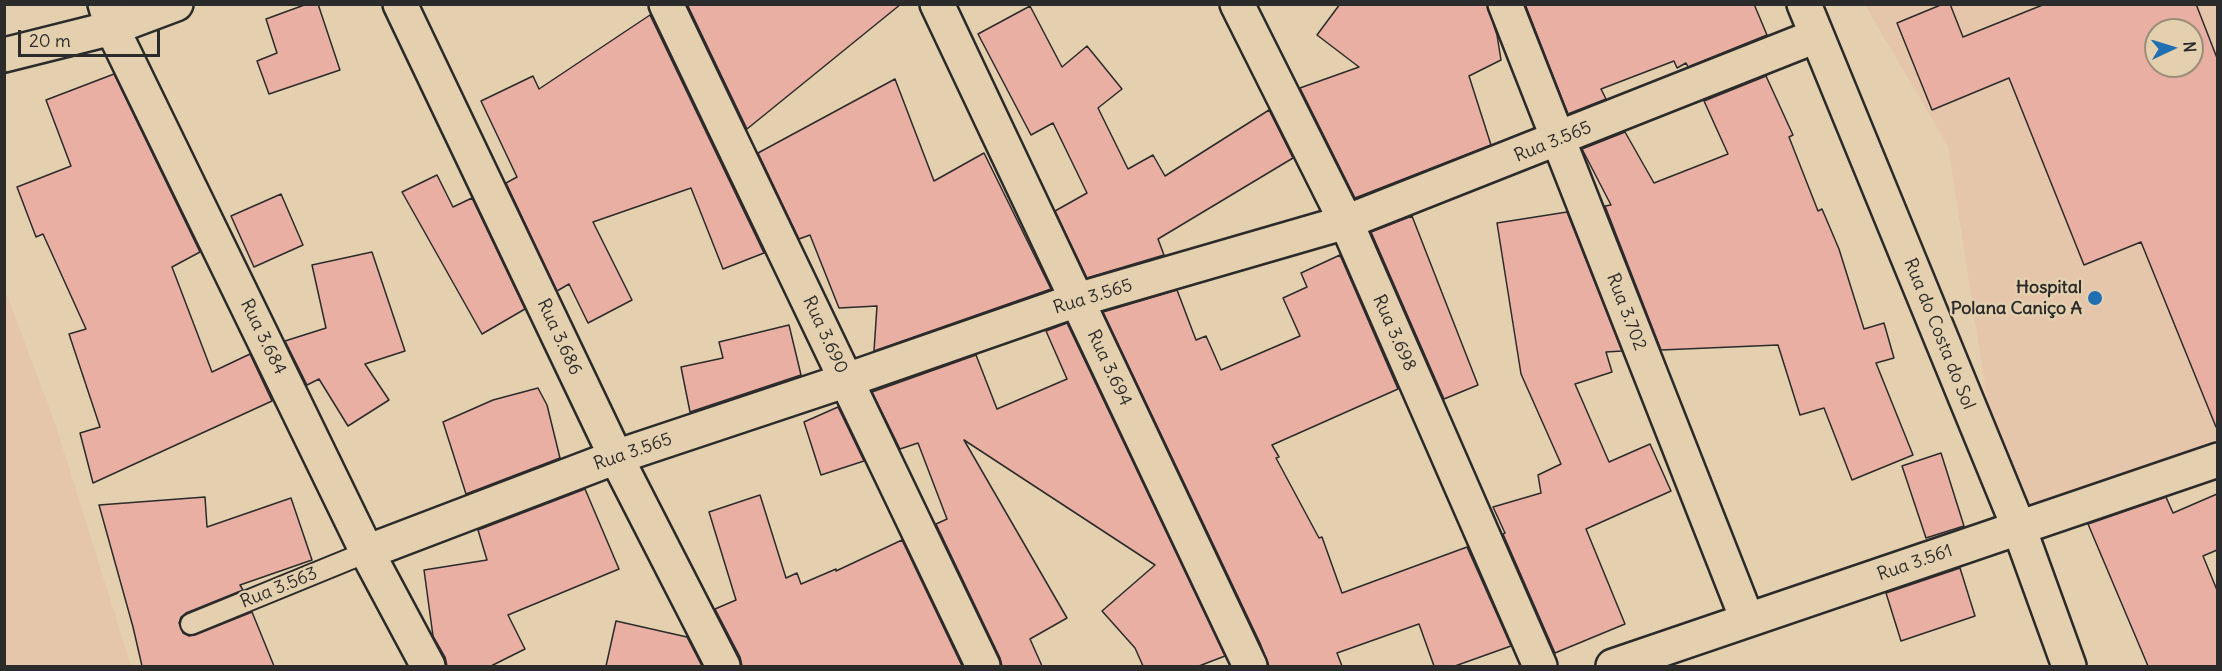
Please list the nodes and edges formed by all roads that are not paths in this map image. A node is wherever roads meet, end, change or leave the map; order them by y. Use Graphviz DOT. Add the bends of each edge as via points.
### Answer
graph roads {
  1 [pos="176,4"];
  2 [pos="400,4"];
  3 [pos="666,4"];
  4 [pos="937,4"];
  5 [pos="1237,4"];
  6 [pos="1505,4"];
  7 [pos="1804,4"];
  8 [pos="109,16"];
  9 [pos="1816,36"];
  10 [pos="4,55"];
  11 [pos="1558,140"];
  12 [pos="1346,222"];
  13 [pos="1077,300"];
  14 [pos="847,380"];
  15 [pos="616,457"];
  16 [pos="2217,460"];
  17 [pos="2019,528"];
  18 [pos="368,552"];
  19 [pos="1747,619"];
  20 [pos="191,624"];
  21 [pos="428,666"];
  22 [pos="723,666"];
  23 [pos="983,666"];
  24 [pos="1250,666"];
  25 [pos="1540,666"];
  26 [pos="1613,666"];
  27 [pos="2069,666"];
  1 -- 8 [label="street"];
  2 -- 15 [label="street, Rua 3.686"];
  3 -- 14 [label="street, Rua 3.690"];
  4 -- 13 [label="street, Rua 3.694"];
  5 -- 12 [label="street, Rua 3.698"];
  6 -- 11 [label="street, Rua 3.702"];
  7 -- 9 [label="street, Rua do Costa do Sol"];
  8 -- 10 [label="street"];
  8 -- 18 [label="street, Rua 3.684"];
  9 -- 11 [label="street, Rua 3.565"];
  9 -- 17 [label="street, Rua do Costa do Sol"];
  11 -- 12 [label="street, Rua 3.565"];
  11 -- 19 [label="street, Rua 3.702"];
  12 -- 13 [label="street, Rua 3.565"];
  12 -- 25 [label="street, Rua 3.698"];
  13 -- 14 [label="street, Rua 3.565"];
  13 -- 24 [label="street, Rua 3.694"];
  14 -- 15 [label="street, Rua 3.565"];
  14 -- 23 [label="street, Rua 3.690"];
  15 -- 18 [label="street, Rua 3.565"];
  15 -- 22 [label="street, Rua 3.686"];
  16 -- 17 [label="street, Rua 3.561"];
  17 -- 19 [label="street, Rua 3.561"];
  17 -- 27 [label="street, Rua do Costa do Sol"];
  18 -- 20 [label="lane, Rua 3.563"];
  18 -- 21 [label="street, Rua 3.684"];
  19 -- 26 [label="street, Rua 3.561"];
}
